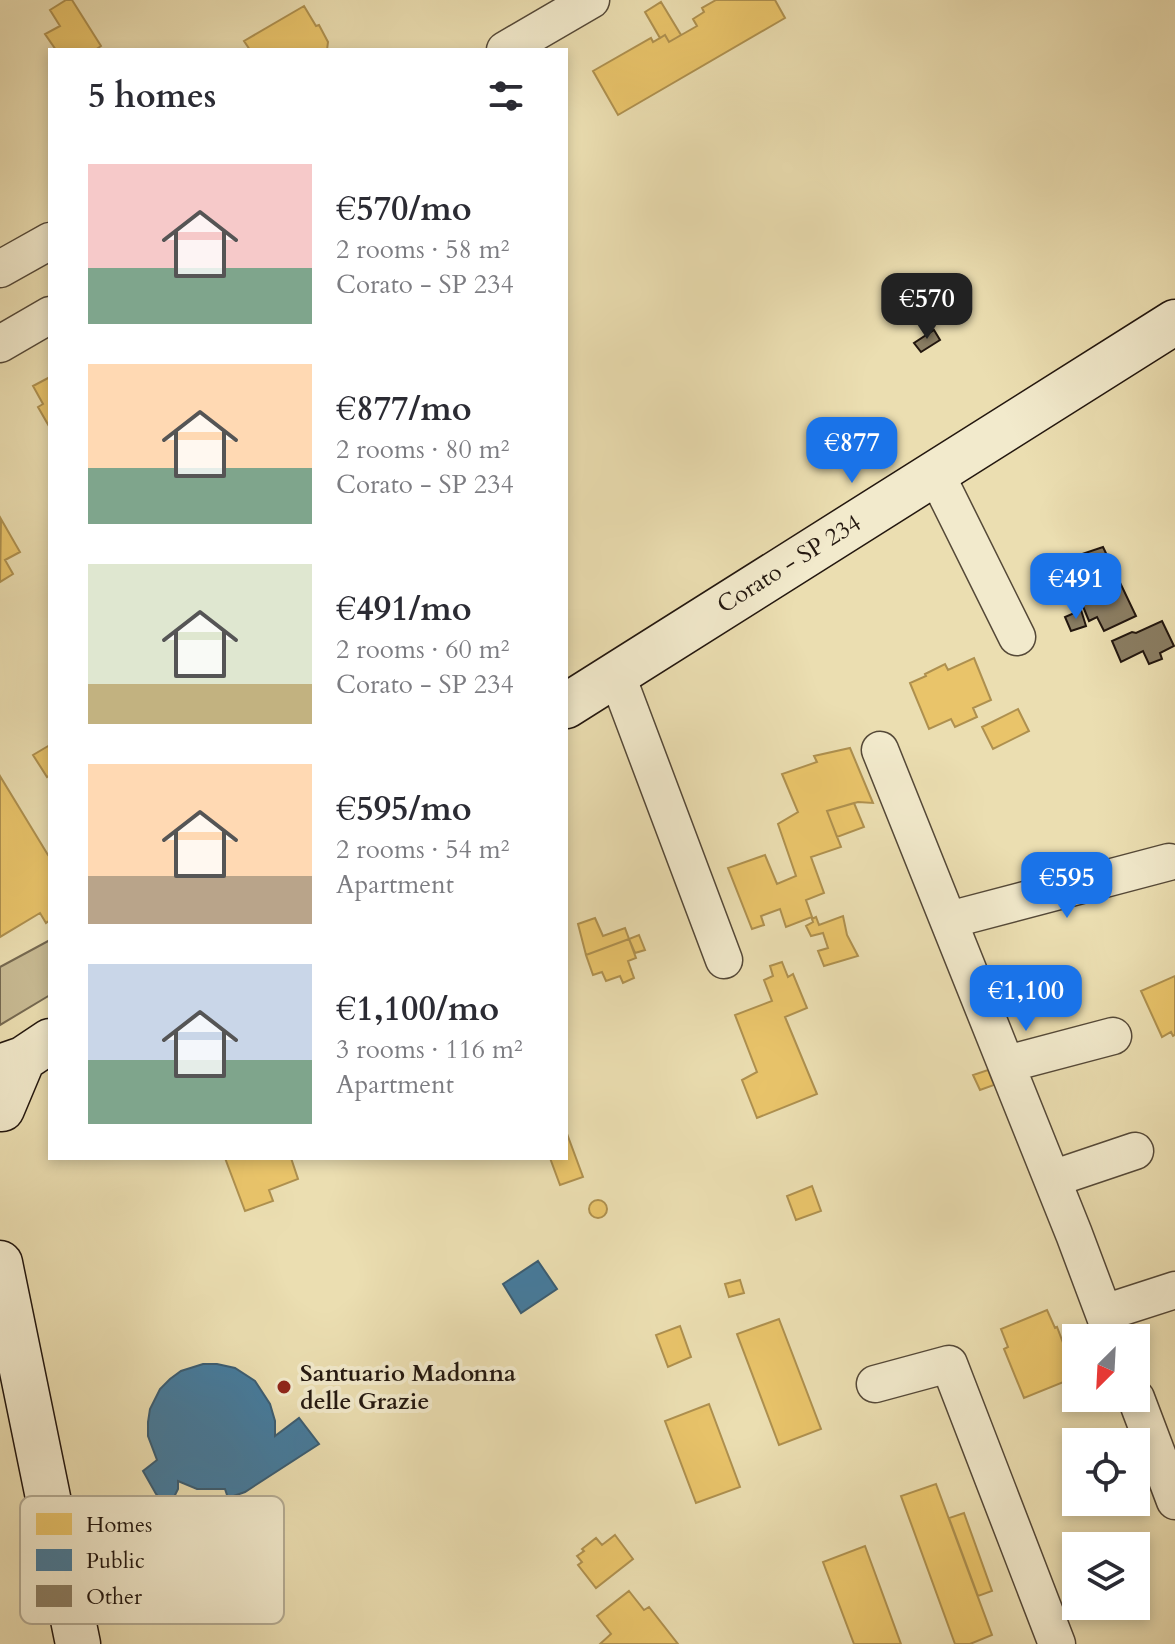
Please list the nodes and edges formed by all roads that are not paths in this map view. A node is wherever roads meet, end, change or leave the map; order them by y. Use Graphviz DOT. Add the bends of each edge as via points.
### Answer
graph roads {
  1 [pos="591,0"];
  2 [pos="508,48"];
  3 [pos="48,242"];
  4 [pos="0,269"];
  5 [pos="48,316"];
  6 [pos="1175,322"];
  7 [pos="0,344"];
  8 [pos="935,472"];
  9 [pos="1017,637"];
  10 [pos="616,673"];
  11 [pos="568,705"];
  12 [pos="880,750"];
  13 [pos="1169,862"];
  14 [pos="949,920"];
  15 [pos="724,960"];
  16 [pos="1113,1036"];
  17 [pos="1007,1064"];
  18 [pos="1135,1151"];
  19 [pos="1052,1179"];
  20 [pos="0,1263"];
  21 [pos="1175,1290"];
  22 [pos="1107,1324"];
  23 [pos="1112,1324"];
  24 [pos="875,1384"];
  25 [pos="1141,1412"];
  26 [pos="48,1496"];
  27 [pos="1175,1501"];
  28 [pos="74,1624"];
  29 [pos="78,1644"];
  30 [pos="1057,1644"];
  1 -- 2 [label="street"];
  3 -- 4 [label="street"];
  5 -- 7 [label="street"];
  6 -- 8 [label="main road, Corato - SP 234"];
  8 -- 9 [label="street"];
  8 -- 10 [label="main road, Corato - SP 234"];
  10 -- 11 [label="main road, Corato - SP 234"];
  10 -- 15 [label="street"];
  12 -- 14 [label="street"];
  13 -- 14 [label="street"];
  14 -- 17 [label="street"];
  16 -- 17 [label="street"];
  17 -- 19 [label="street"];
  18 -- 19 [label="street"];
  19 -- 22 [label="street"];
  20 -- 26 [label="main road"];
  21 -- 23 [label="street"];
  24 -- 30 [label="street" via="949,1364"];
  25 -- 27 [label="street"];
  28 -- 29 [label="main road"];
}
